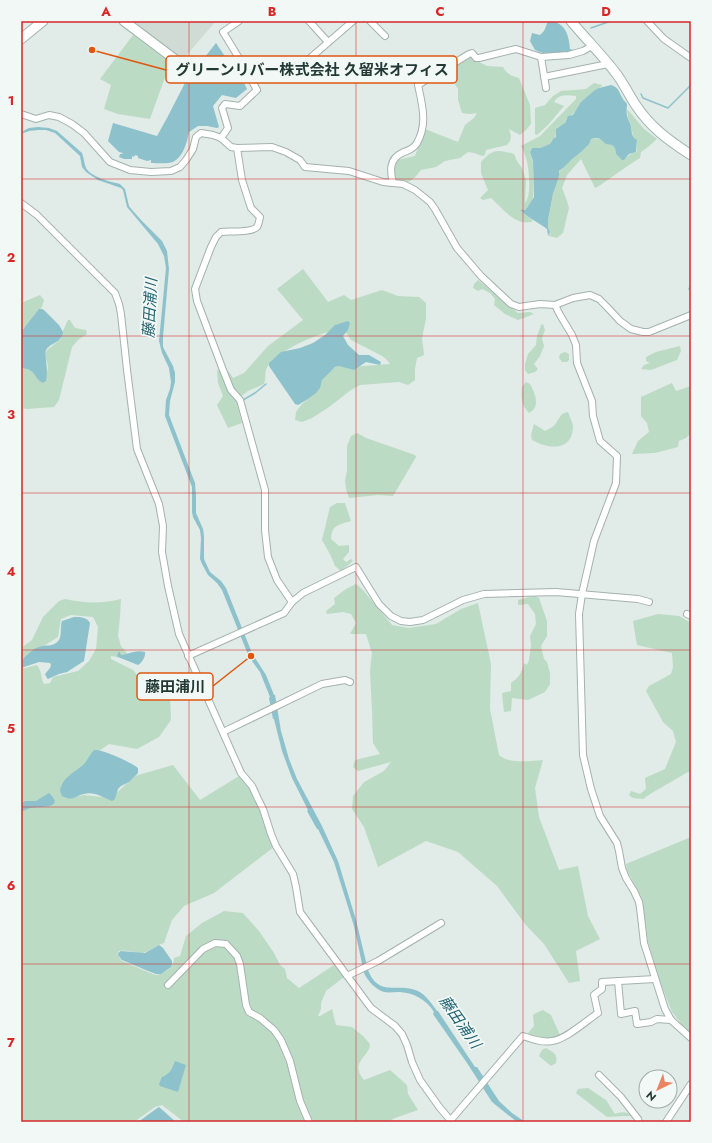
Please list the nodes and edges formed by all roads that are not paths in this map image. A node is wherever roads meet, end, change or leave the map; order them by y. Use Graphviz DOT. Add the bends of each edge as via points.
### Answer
graph roads {
  1 [pos="43,21"];
  2 [pos="239,21"];
  3 [pos="309,21"];
  4 [pos="370,21"];
  5 [pos="571,21"];
  6 [pos="647,21"];
  7 [pos="128,22"];
  8 [pos="351,22"];
  9 [pos="386,36"];
  10 [pos="21,40"];
  11 [pos="328,42"];
  12 [pos="592,46"];
  13 [pos="541,57"];
  14 [pos="691,58"];
  15 [pos="177,61"];
  16 [pos="608,64"];
  17 [pos="297,70"];
  18 [pos="544,77"];
  19 [pos="546,88"];
  20 [pos="21,114"];
  21 [pos="221,138"];
  22 [pos="237,148"];
  23 [pos="691,155"];
  24 [pos="392,183"];
  25 [pos="21,204"];
  26 [pos="555,305"];
  27 [pos="691,315"];
  28 [pos="582,594"];
  29 [pos="292,602"];
  30 [pos="649,602"];
  31 [pos="188,656"];
  32 [pos="350,682"];
  33 [pos="223,732"];
  34 [pos="441,923"];
  35 [pos="348,976"];
  36 [pos="655,978"];
  37 [pos="618,981"];
  38 [pos="168,985"];
  39 [pos="671,1020"];
  40 [pos="691,1038"];
  41 [pos="599,1075"];
  42 [pos="691,1084"];
  43 [pos="451,1121"];
  44 [pos="309,1122"];
  45 [pos="639,1122"];
  46 [pos="666,1122"];
  1 -- 10 [label="street"];
  2 -- 21 [label="street" via="223,32 257,90 240,106 225,104 222,108 228,128"];
  3 -- 11 [label="street"];
  4 -- 9 [label="street"];
  5 -- 12 [label="street"];
  6 -- 14 [label="street" via="664,39"];
  7 -- 15 [label="street"];
  8 -- 11 [label="street"];
  11 -- 17 [label="street" via="302,69"];
  12 -- 13 [label="street" via="569,55"];
  12 -- 16 [label="street"];
  13 -- 18 [label="street"];
  13 -- 24 [label="street" via="516,49 479,58 472,53 418,85 424,111 422,132 413,149 401,153 392,162"];
  16 -- 18 [label="street"];
  16 -- 23 [label="street" via="646,119 674,145"];
  18 -- 19 [label="street"];
  20 -- 21 [label="street" via="36,119 49,115 59,117 84,133 110,162 130,170 171,171 180,167 186,160 193,149 196,137 201,134"];
  21 -- 22 [label="street" via="231,147"];
  22 -- 24 [label="street" via="272,147 300,160 305,167 349,171"];
  22 -- 29 [label="street" via="242,180 251,208 260,217 258,225 241,231 221,232 216,237 195,289 197,301 231,390 240,400 265,490 268,557 277,580"];
  24 -- 26 [label="street" via="403,184 430,202 458,248 481,276 511,304 519,307"];
  25 -- 31 [label="street" via="37,215 115,293 121,314 137,449 159,504 163,526 162,552 168,586 178,634"];
  26 -- 27 [label="street" via="590,295 599,299 631,329 643,332 649,332"];
  26 -- 28 [label="street" via="576,345 577,363 592,401 600,441 617,456 616,483 594,542"];
  28 -- 29 [label="street" via="484,594 463,600 423,620 410,622 391,616 379,604 356,567 303,593"];
  28 -- 30 [label="street" via="638,598"];
  28 -- 36 [label="street" via="579,614 583,755 600,816 617,842 624,873 639,902 644,943"];
  29 -- 31 [label="street" via="284,613"];
  31 -- 33 [label="street"];
  32 -- 33 [label="street" via="345,680 322,684"];
  33 -- 35 [label="street" via="241,773 252,786 274,840 293,874 300,912"];
  34 -- 35 [label="street"];
  35 -- 43 [label="street" via="371,1008 402,1034 420,1080"];
  36 -- 37 [label="street"];
  36 -- 39 [label="street"];
  37 -- 39 [label="street" via="621,1014 635,1011 637,1024 657,1019"];
  37 -- 43 [label="street" via="602,982 602,989 594,995 598,1013 574,1030 553,1041 543,1042 523,1036"];
  38 -- 44 [label="street" via="203,949 215,943 226,944 237,956 240,964 249,1012 274,1030 284,1047"];
  39 -- 40 [label="street"];
  41 -- 45 [label="street" via="621,1097"];
  42 -- 46 [label="street"];
}
